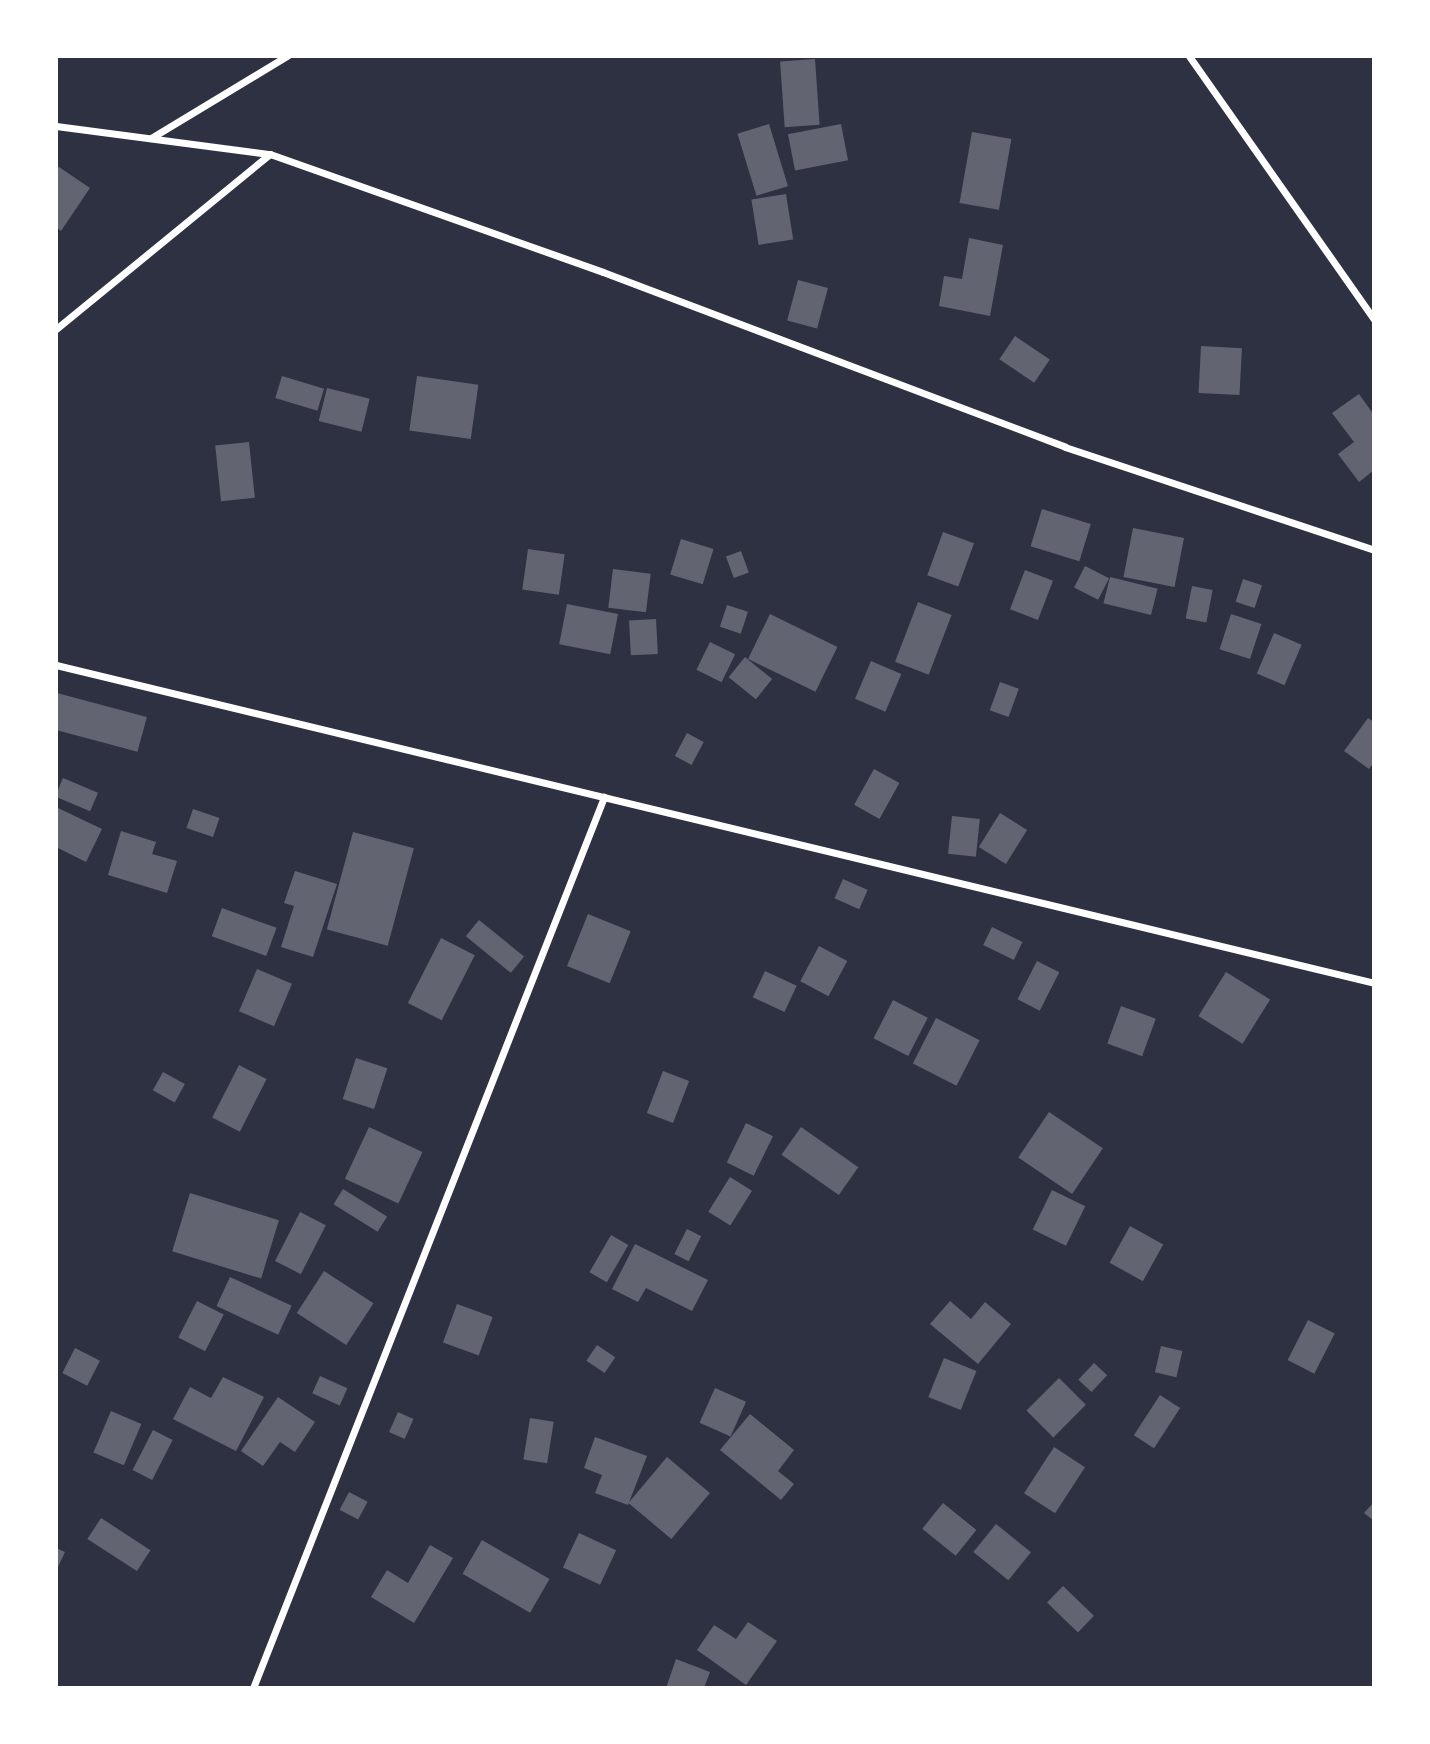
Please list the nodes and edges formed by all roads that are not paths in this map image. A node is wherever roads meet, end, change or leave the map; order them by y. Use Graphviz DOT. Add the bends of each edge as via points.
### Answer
graph roads {
  1 [pos="287,56"];
  2 [pos="1189,56"];
  3 [pos="56,126"];
  4 [pos="151,138"];
  5 [pos="270,154"];
  6 [pos="1374,319"];
  7 [pos="56,329"];
  8 [pos="1374,550"];
  9 [pos="56,664"];
  10 [pos="604,797"];
  11 [pos="1374,984"];
  12 [pos="253,1688"];
  1 -- 4 [label="street"];
  2 -- 6 [label="street"];
  3 -- 4 [label="street"];
  4 -- 5 [label="street"];
  5 -- 7 [label="street"];
  5 -- 8 [label="street" via="603,272 1065,447"];
  9 -- 10 [label="street"];
  10 -- 11 [label="street"];
  10 -- 12 [label="street"];
}
